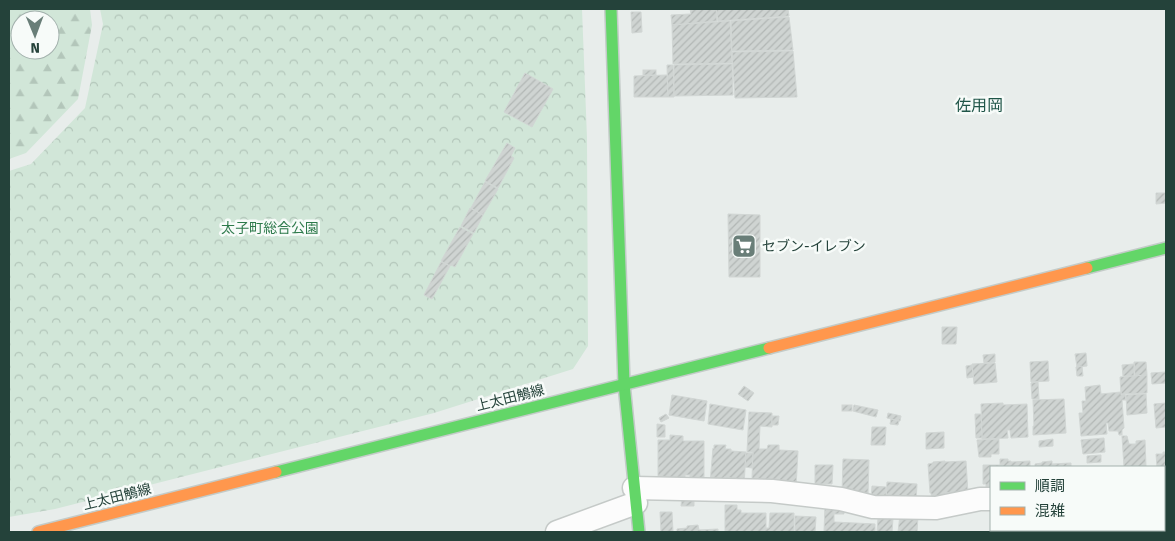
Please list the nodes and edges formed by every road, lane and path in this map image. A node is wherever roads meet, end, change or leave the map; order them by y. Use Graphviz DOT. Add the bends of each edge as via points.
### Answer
graph roads {
  1 [pos="611,9"];
  2 [pos="1166,248"];
  3 [pos="624,384"];
  4 [pos="635,495"];
  5 [pos="990,499"];
  6 [pos="89,526"];
  7 [pos="38,532"];
  8 [pos="557,532"];
  9 [pos="639,532"];
  1 -- 3 [label="main road"];
  2 -- 3 [label="main road, 上太田鵤線"];
  3 -- 4 [label="main road"];
  3 -- 6 [label="main road, 上太田鵤線"];
  4 -- 5 [label="street" via="772,491 841,499 873,507 936,508"];
  4 -- 8 [label="street"];
  4 -- 9 [label="main road"];
  6 -- 7 [label="main road, 上太田鵤線"];
}
